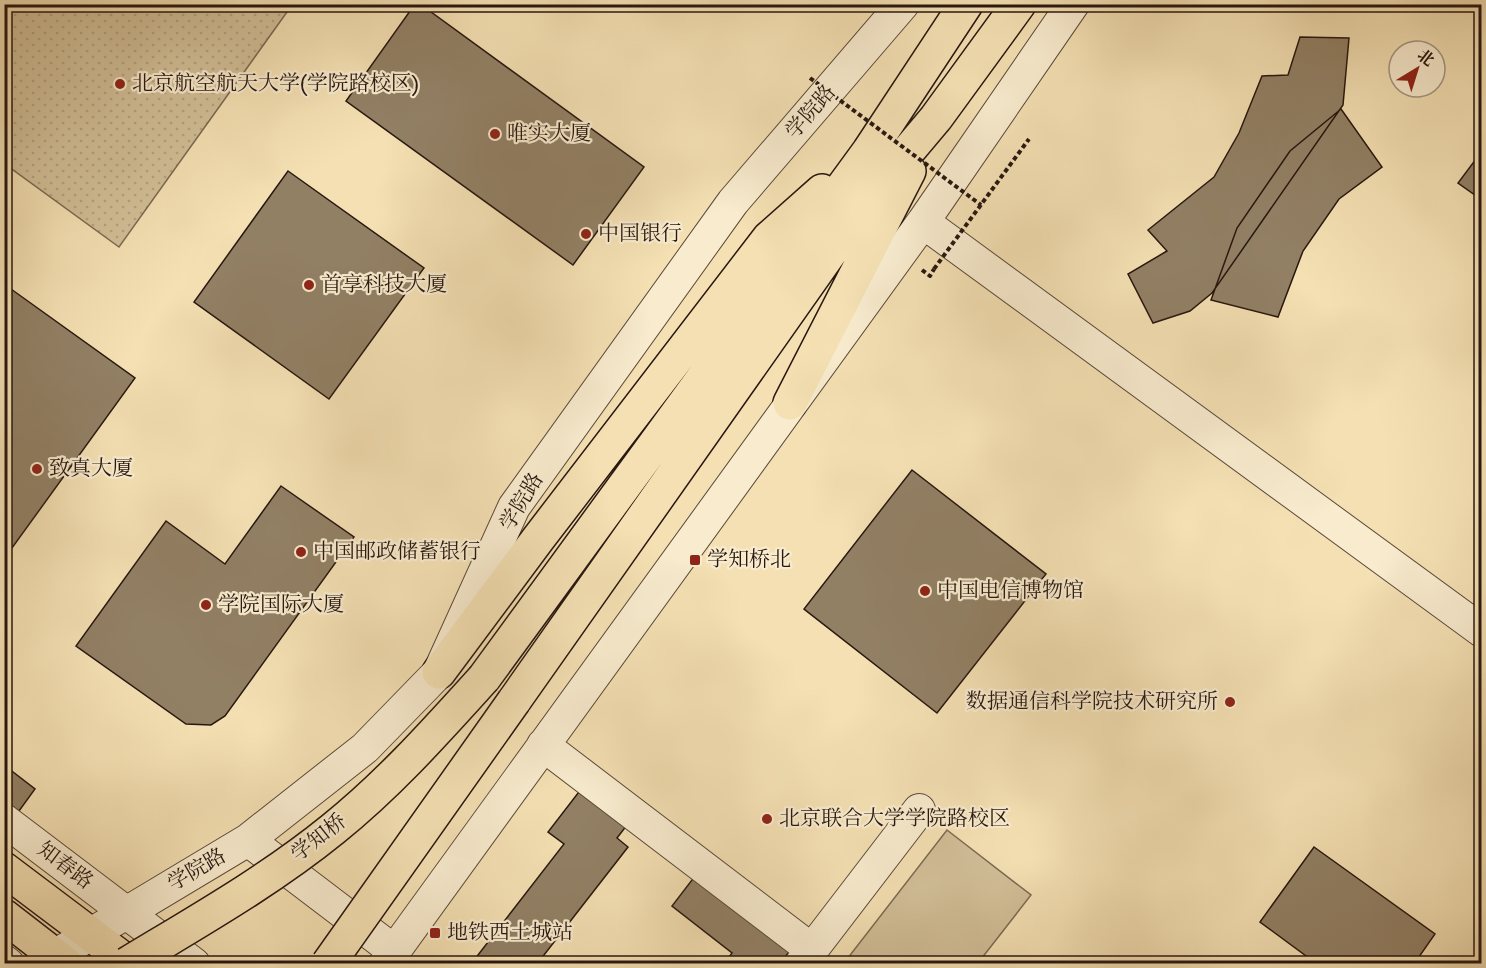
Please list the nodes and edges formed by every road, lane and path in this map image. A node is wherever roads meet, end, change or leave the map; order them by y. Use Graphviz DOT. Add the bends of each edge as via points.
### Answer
graph roads {
  1 [pos="903,4"];
  2 [pos="966,4"];
  3 [pos="1019,4"];
  4 [pos="1073,4"];
  5 [pos="810,78"];
  6 [pos="936,118"];
  7 [pos="1029,140"];
  8 [pos="869,150"];
  9 [pos="981,205"];
  10 [pos="923,222"];
  11 [pos="934,269"];
  12 [pos="790,403"];
  13 [pos="1482,631"];
  14 [pos="440,672"];
  15 [pos="543,745"];
  16 [pos="919,810"];
  17 [pos="4,820"];
  18 [pos="248,840"];
  19 [pos="4,869"];
  20 [pos="125,912"];
  21 [pos="4,916"];
  22 [pos="91,933"];
  23 [pos="389,957"];
  24 [pos="806,957"];
  25 [pos="54,961"];
  26 [pos="129,963"];
  27 [pos="194,963"];
  28 [pos="327,963"];
  1 -- 14 [label="street, 学院路" via="733,202 514,507"];
  2 -- 8 [label="main road"];
  3 -- 6 [label="main road"];
  4 -- 10 [label="street"];
  5 -- 9 [label="path, bridge"];
  6 -- 12 [label="main road"];
  6 -- 28 [label="main road, bridge" via="867,200"];
  7 -- 9 [label="path, bridge"];
  8 -- 14 [label="main road" via="769,238"];
  8 -- 26 [label="main road, 学知桥, bridge" via="483,678 404,766 334,829 258,886"];
  9 -- 11 [label="path, bridge"];
  10 -- 12 [label="street"];
  10 -- 13 [label="street"];
  12 -- 15 [label="street"];
  14 -- 18 [label="street, 学院路" via="365,748"];
  15 -- 23 [label="street"];
  15 -- 24 [label="street"];
  16 -- 24 [label="street"];
  17 -- 20 [label="street, 知春路"];
  18 -- 20 [label="street, 学院路"];
  18 -- 23 [label="street"];
  19 -- 22 [label="main road, 知春路"];
  20 -- 22 [label="street, 学院路"];
  20 -- 27 [label="street, 知春路"];
  21 -- 25 [label="main road"];
  22 -- 25 [label="street, 学院路"];
  22 -- 26 [label="main road, 知春路"];
}
